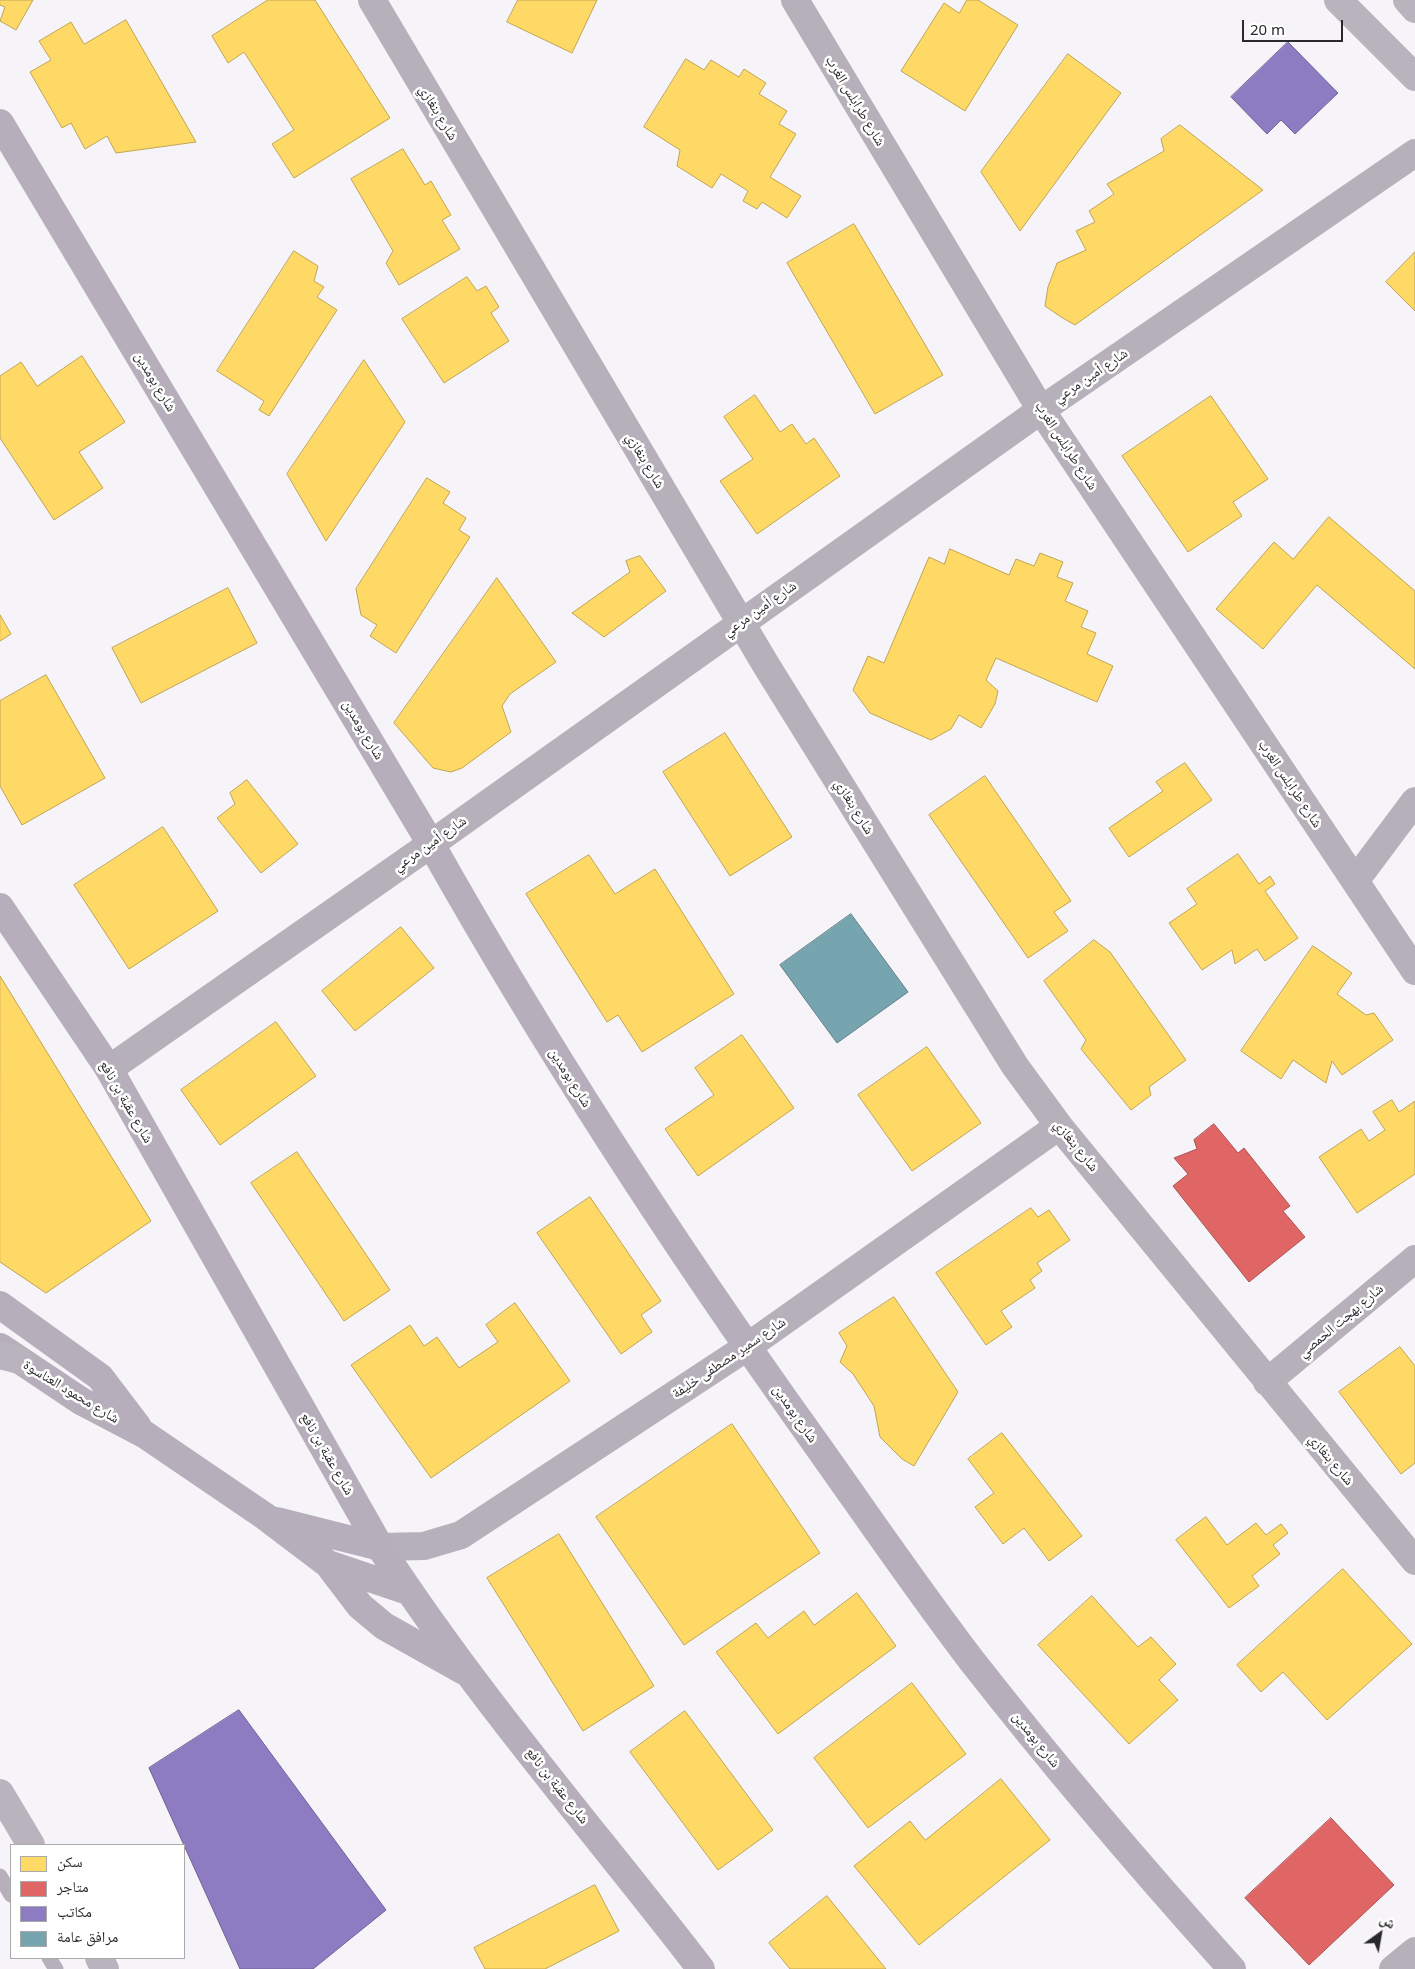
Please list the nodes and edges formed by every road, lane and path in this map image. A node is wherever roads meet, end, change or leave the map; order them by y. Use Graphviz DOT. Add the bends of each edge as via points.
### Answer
graph roads {
  1 [pos="372,0"];
  2 [pos="795,0"];
  3 [pos="1338,0"];
  4 [pos="1406,0"];
  5 [pos="1415,9"];
  6 [pos="1415,78"];
  7 [pos="0,123"];
  8 [pos="1415,153"];
  9 [pos="1041,410"];
  10 [pos="741,622"];
  11 [pos="1415,801"];
  12 [pos="431,844"];
  13 [pos="1355,882"];
  14 [pos="0,906"];
  15 [pos="1415,971"];
  16 [pos="109,1069"];
  17 [pos="1059,1126"];
  18 [pos="1415,1259"];
  19 [pos="0,1305"];
  20 [pos="747,1347"];
  21 [pos="6,1354"];
  22 [pos="1267,1382"];
  23 [pos="144,1434"];
  24 [pos="266,1518"];
  25 [pos="380,1548"];
  26 [pos="1415,1561"];
  27 [pos="328,1564"];
  28 [pos="408,1591"];
  29 [pos="469,1674"];
  30 [pos="0,1793"];
  31 [pos="30,1844"];
  32 [pos="0,1876"];
  33 [pos="10,1893"];
  34 [pos="1415,1951"];
  35 [pos="701,1969"];
  36 [pos="1232,1969"];
  37 [pos="1393,1969"];
  1 -- 10 [label="street, شارع بنغازي"];
  2 -- 9 [label="street, شارع طرابلس الغرب"];
  3 -- 6 [label="main road"];
  4 -- 5 [label="main road"];
  7 -- 12 [label="street, شارع بومدين"];
  8 -- 9 [label="street, شارع أمين مرعي"];
  9 -- 10 [label="street, شارع أمين مرعي"];
  9 -- 13 [label="street, شارع طرابلس الغرب"];
  10 -- 12 [label="street, شارع أمين مرعي"];
  10 -- 17 [label="street, شارع بنغازي" via="1015,1066"];
  11 -- 13 [label="street"];
  12 -- 16 [label="street, شارع أمين مرعي"];
  12 -- 20 [label="street, شارع بومدين" via="481,933 610,1143"];
  13 -- 15 [label="street, شارع طرابلس الغرب"];
  14 -- 16 [label="street, شارع عقبة بن نافع"];
  16 -- 25 [label="street, شارع عقبة بن نافع"];
  17 -- 20 [label="street, شارع سمير مصطفى خليفة"];
  17 -- 22 [label="street, شارع بنغازي"];
  18 -- 22 [label="street, شارع بهجت الحمصي"];
  19 -- 23 [label="street, شارع محمود العناسوة" via="100,1377"];
  20 -- 25 [label="street, شارع سمير مصطفى خليفة" via="461,1535 424,1546"];
  20 -- 36 [label="street, شارع بومدين" via="972,1660 1135,1862"];
  21 -- 23 [label="street, شارع محمود العناسوة"];
  22 -- 26 [label="street, شارع بنغازي"];
  23 -- 24 [label="street, شارع محمود العناسوة"];
  24 -- 25 [label="street, شارع محمود العناسوة"];
  24 -- 27 [label="street, شارع محمود العناسوة"];
  25 -- 28 [label="street, شارع عقبة بن نافع"];
  27 -- 28 [label="street, شارع محمود العناسوة"];
  27 -- 29 [label="street" via="360,1606 384,1626"];
  28 -- 29 [label="street, شارع عقبة بن نافع"];
  29 -- 35 [label="street, شارع عقبة بن نافع"];
  30 -- 31 [label="main road"];
  32 -- 33 [label="lane"];
  34 -- 37 [label="street"];
}
